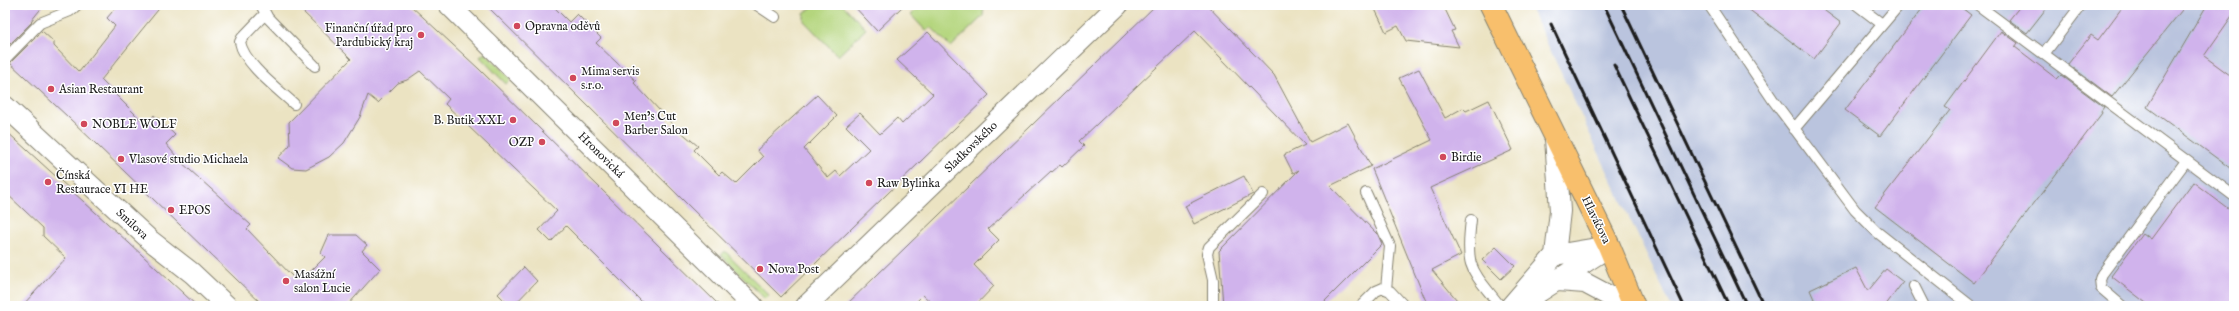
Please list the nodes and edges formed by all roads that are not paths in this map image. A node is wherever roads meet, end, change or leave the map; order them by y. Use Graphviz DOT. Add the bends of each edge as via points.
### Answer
graph roads {
  1 [pos="77,5"];
  2 [pos="449,5"];
  3 [pos="757,5"];
  4 [pos="1118,5"];
  5 [pos="1491,5"];
  6 [pos="1709,5"];
  7 [pos="1857,5"];
  8 [pos="1899,5"];
  9 [pos="1978,5"];
  10 [pos="2081,5"];
  11 [pos="263,10"];
  12 [pos="775,17"];
  13 [pos="1882,24"];
  14 [pos="2044,54"];
  15 [pos="5,59"];
  16 [pos="315,66"];
  17 [pos="294,104"];
  18 [pos="5,106"];
  19 [pos="1794,129"];
  20 [pos="1555,136"];
  21 [pos="2186,161"];
  22 [pos="1366,193"];
  23 [pos="1263,194"];
  24 [pos="2234,196"];
  25 [pos="1471,220"];
  26 [pos="1609,246"];
  27 [pos="1555,255"];
  28 [pos="1558,281"];
  29 [pos="1914,286"];
  30 [pos="1386,289"];
  31 [pos="227,306"];
  32 [pos="753,306"];
  33 [pos="806,306"];
  34 [pos="1213,306"];
  35 [pos="1361,306"];
  36 [pos="1404,306"];
  37 [pos="1500,306"];
  38 [pos="1511,306"];
  39 [pos="1516,306"];
  40 [pos="1628,306"];
  41 [pos="1634,306"];
  42 [pos="1924,306"];
  43 [pos="1971,306"];
  44 [pos="2122,306"];
  1 -- 15 [label="lane" via="70,12 37,25"];
  2 -- 32 [label="street, Hronovická"];
  3 -- 12 [label="lane"];
  4 -- 33 [label="street, Sladkovského"];
  5 -- 20 [label="main road, Hlaváčova"];
  6 -- 19 [label="lane"];
  7 -- 13 [label="lane"];
  8 -- 13 [label="lane"];
  9 -- 14 [label="lane"];
  10 -- 14 [label="lane"];
  11 -- 16 [label="lane"];
  11 -- 17 [label="lane" via="242,38 241,47 250,61"];
  13 -- 19 [label="lane"];
  14 -- 21 [label="lane"];
  18 -- 31 [label="street, Smilova" via="151,241 183,265"];
  19 -- 43 [label="lane" via="1865,221"];
  20 -- 26 [label="main road, Hlaváčova"];
  20 -- 27 [label="street, Hlaváčova" via="1560,211"];
  21 -- 24 [label="lane"];
  21 -- 44 [label="lane" via="2102,274 2100,288"];
  22 -- 30 [label="lane" via="1390,246"];
  23 -- 34 [label="lane" via="1209,247 1207,254 1213,280"];
  25 -- 37 [label="lane" via="1468,252 1470,266"];
  26 -- 27 [label="street"];
  26 -- 28 [label="street"];
  26 -- 41 [label="main road, Hlaváčova"];
  27 -- 38 [label="street"];
  28 -- 39 [label="street"];
  28 -- 40 [label="street" via="1585,282"];
  29 -- 42 [label="lane"];
  30 -- 35 [label="lane" via="1376,291"];
  30 -- 36 [label="lane"];
}
